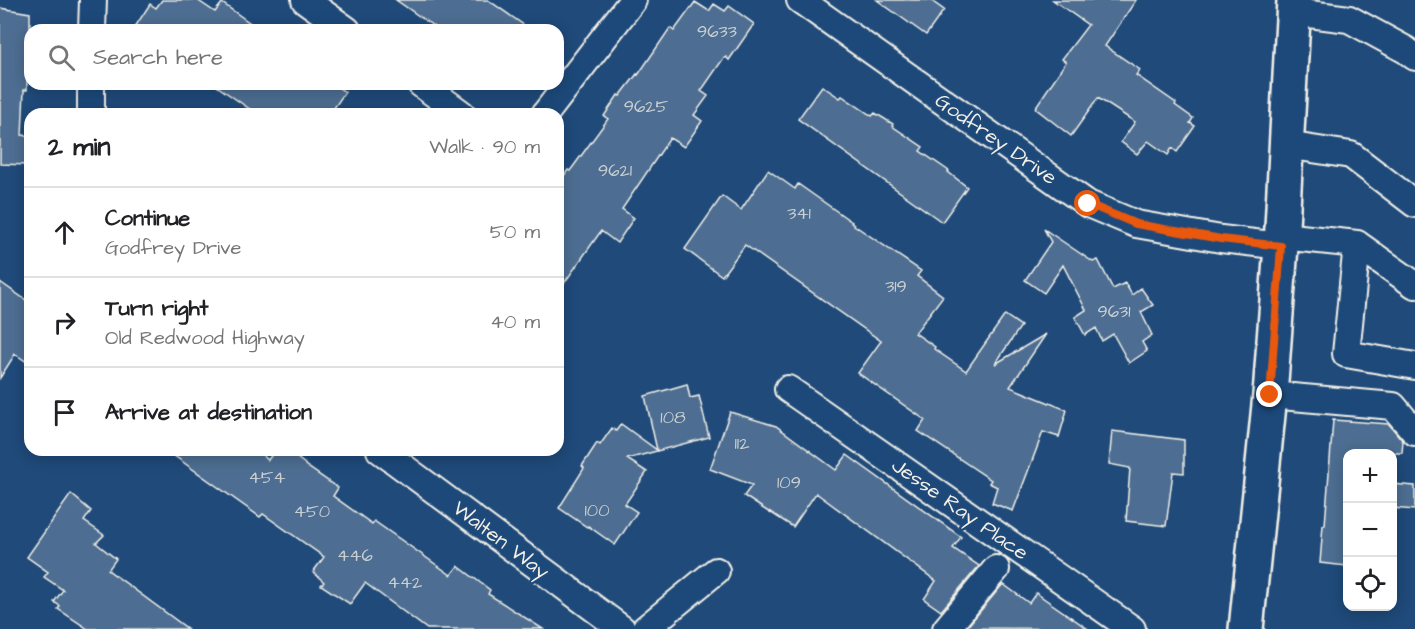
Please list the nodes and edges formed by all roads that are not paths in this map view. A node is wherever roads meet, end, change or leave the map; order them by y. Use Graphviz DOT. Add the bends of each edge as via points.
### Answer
graph roads {
  1 [pos="93,0"];
  2 [pos="306,0"];
  3 [pos="633,0"];
  4 [pos="800,0"];
  5 [pos="1293,6"];
  6 [pos="92,24"];
  7 [pos="339,24"];
  8 [pos="1415,57"];
  9 [pos="564,88"];
  10 [pos="91,90"];
  11 [pos="429,90"];
  12 [pos="563,90"];
  13 [pos="91,108"];
  14 [pos="454,108"];
  15 [pos="549,108"];
  16 [pos="1286,145"];
  17 [pos="1415,204"];
  18 [pos="1282,241"];
  19 [pos="1357,244"];
  20 [pos="1415,285"];
  21 [pos="1415,366"];
  22 [pos="788,389"];
  23 [pos="1270,395"];
  24 [pos="1415,432"];
  25 [pos="388,456"];
  26 [pos="996,569"];
  27 [pos="716,571"];
  28 [pos="622,629"];
  29 [pos="645,629"];
  30 [pos="946,629"];
  31 [pos="1132,629"];
  32 [pos="1246,629"];
  1 -- 6 [label="street"];
  2 -- 7 [label="street"];
  3 -- 9 [label="street"];
  4 -- 18 [label="street, Godfrey Drive" via="1088,204 1136,224 1221,239"];
  5 -- 8 [label="street" via="1349,19"];
  5 -- 16 [label="main road"];
  10 -- 13 [label="street"];
  11 -- 14 [label="street"];
  12 -- 15 [label="street"];
  16 -- 17 [label="street" via="1351,155"];
  16 -- 18 [label="main road"];
  18 -- 19 [label="street, Godfrey Drive"];
  18 -- 23 [label="main road"];
  19 -- 20 [label="street"];
  19 -- 21 [label="street" via="1346,354"];
  22 -- 31 [label="street, Jesse Ray Place"];
  23 -- 24 [label="street" via="1393,405"];
  23 -- 32 [label="main road"];
  25 -- 28 [label="street, Walten Way"];
  26 -- 30 [label="street"];
  27 -- 29 [label="street"];
}
